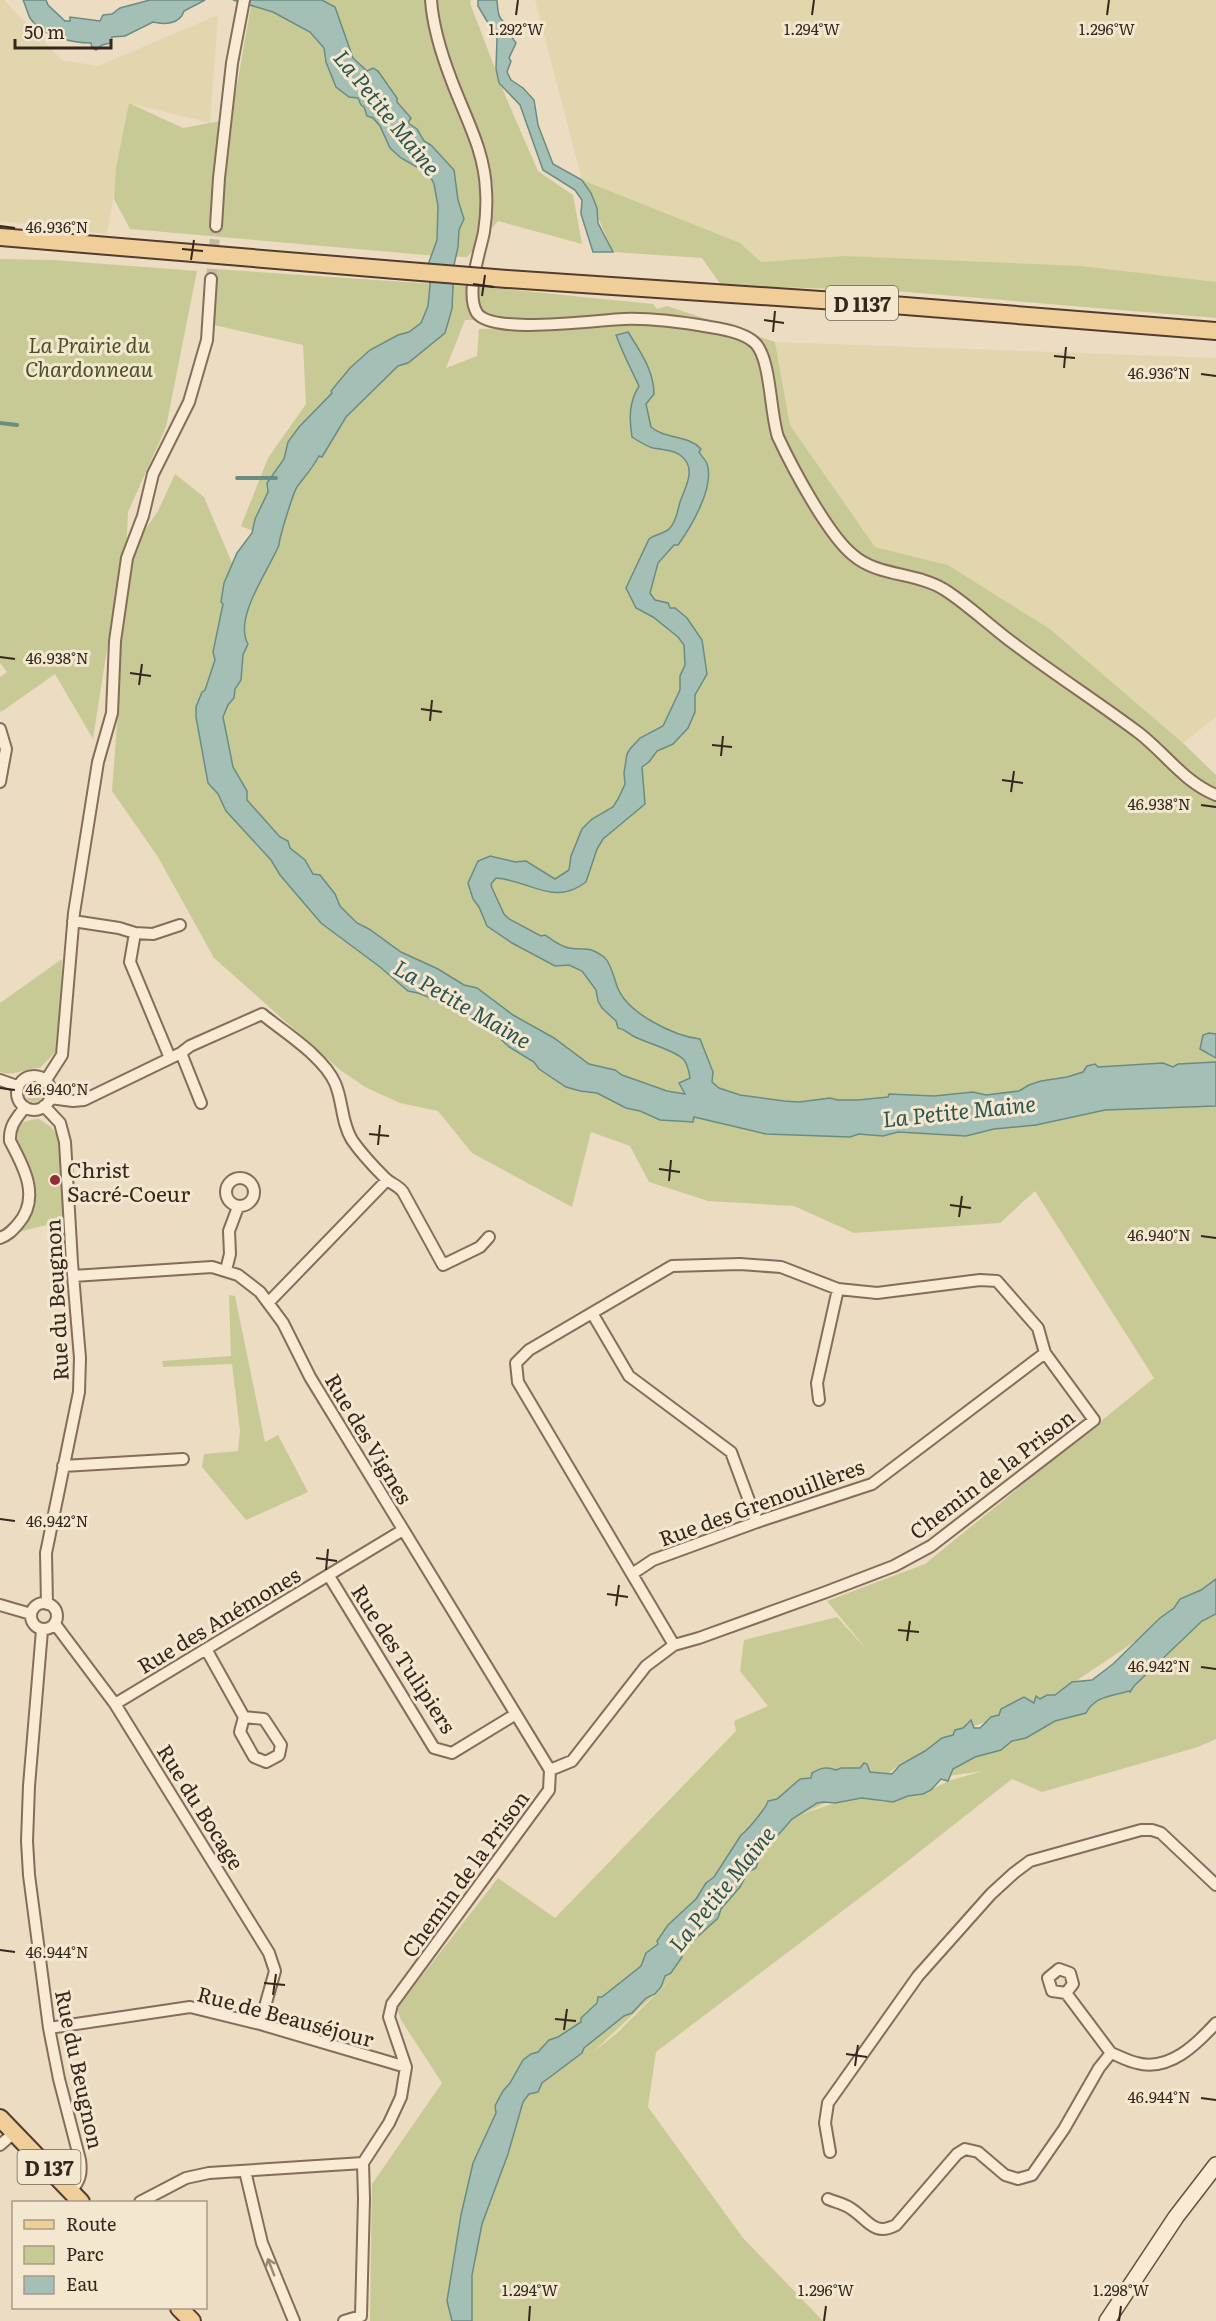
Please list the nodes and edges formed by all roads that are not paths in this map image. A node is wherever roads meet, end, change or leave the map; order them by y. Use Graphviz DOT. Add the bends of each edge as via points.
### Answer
graph roads {
  1 [pos="431,0"];
  2 [pos="243,5"];
  3 [pos="216,226"];
  4 [pos="0,237"];
  5 [pos="211,279"];
  6 [pos="1216,331"];
  7 [pos="0,729"];
  8 [pos="0,782"];
  9 [pos="1216,795"];
  10 [pos="73,921"];
  11 [pos="180,925"];
  12 [pos="135,933"];
  13 [pos="181,1053"];
  14 [pos="170,1058"];
  15 [pos="0,1080"];
  16 [pos="46,1080"];
  17 [pos="17,1086"];
  18 [pos="47,1102"];
  19 [pos="201,1103"];
  20 [pos="25,1107"];
  21 [pos="387,1180"];
  22 [pos="238,1207"];
  23 [pos="489,1237"];
  24 [pos="0,1238"];
  25 [pos="226,1270"];
  26 [pos="73,1276"];
  27 [pos="838,1289"];
  28 [pos="268,1303"];
  29 [pos="592,1313"];
  30 [pos="1045,1353"];
  31 [pos="819,1400"];
  32 [pos="183,1459"];
  33 [pos="63,1466"];
  34 [pos="757,1522"];
  35 [pos="403,1530"];
  36 [pos="632,1574"];
  37 [pos="329,1576"];
  38 [pos="47,1604"];
  39 [pos="0,1605"];
  40 [pos="31,1614"];
  41 [pos="55,1624"];
  42 [pos="42,1629"];
  43 [pos="674,1645"];
  44 [pos="207,1649"];
  45 [pos="115,1704"];
  46 [pos="516,1714"];
  47 [pos="244,1717"];
  48 [pos="550,1770"];
  49 [pos="1216,1885"];
  50 [pos="1066,1993"];
  51 [pos="1216,2023"];
  52 [pos="260,2024"];
  53 [pos="49,2028"];
  54 [pos="1111,2053"];
  55 [pos="406,2067"];
  56 [pos="0,2118"];
  57 [pos="15,2132"];
  58 [pos="0,2145"];
  59 [pos="830,2151"];
  60 [pos="363,2163"];
  61 [pos="1216,2165"];
  62 [pos="245,2171"];
  63 [pos="76,2197"];
  64 [pos="828,2199"];
  65 [pos="142,2201"];
  66 [pos="181,2309"];
  67 [pos="192,2321"];
  68 [pos="294,2321"];
  69 [pos="344,2321"];
  70 [pos="1107,2321"];
  1 -- 9 [label="street" via="439,45 484,167 486,213 473,290 477,314 492,322 519,325 660,320 725,329 755,343 762,353 778,436 827,522 852,555 875,567 945,590 1138,732 1188,780"];
  2 -- 3 [label="street" via="232,63"];
  4 -- 6 [label="main road, D 1137, bridge"];
  5 -- 10 [label="street" via="207,340 192,391 153,474 127,558 112,713 98,762"];
  7 -- 8 [label="street" via="6,749"];
  10 -- 12 [label="street"];
  10 -- 16 [label="street" via="62,1055"];
  11 -- 12 [label="street" via="153,934"];
  12 -- 14 [label="street" via="130,962"];
  13 -- 14 [label="street"];
  13 -- 19 [label="street"];
  13 -- 21 [label="street" via="262,1014 329,1072 353,1141"];
  14 -- 18 [label="street" via="84,1100"];
  15 -- 17 [label="street"];
  16 -- 17 [label="street" via="33,1075"];
  16 -- 18 [label="street" via="51,1089"];
  17 -- 20 [label="street" via="17,1098"];
  18 -- 20 [label="street" via="31,1110"];
  18 -- 26 [label="street, Rue du Beugnon" via="63,1131"];
  20 -- 24 [label="street" via="9,1135 30,1192 25,1216 8,1235"];
  21 -- 23 [label="street" via="403,1192 443,1265 480,1246"];
  21 -- 28 [label="street"];
  22 -- 25 [label="street" via="230,1231"];
  25 -- 26 [label="street, Rue des Vignes" via="212,1267"];
  25 -- 28 [label="street, Rue des Vignes" via="250,1282"];
  26 -- 33 [label="street, Rue du Beugnon" via="79,1392"];
  27 -- 29 [label="street" via="782,1267 672,1266"];
  27 -- 30 [label="street" via="878,1293 997,1281 1038,1328"];
  27 -- 31 [label="street" via="818,1383"];
  28 -- 35 [label="street, Rue des Vignes"];
  29 -- 34 [label="street" via="629,1376 731,1452"];
  29 -- 36 [label="street" via="528,1350 516,1363 518,1382"];
  30 -- 34 [label="street, Rue des Grenouillères" via="872,1484"];
  30 -- 43 [label="street, Chemin de la Prison" via="1094,1420 931,1546 894,1566"];
  32 -- 33 [label="street"];
  33 -- 38 [label="street, Rue du Beugnon" via="46,1553"];
  34 -- 36 [label="street, Rue des Grenouillères" via="653,1560"];
  35 -- 37 [label="street, Rue des Anémones"];
  35 -- 46 [label="street, Rue des Vignes"];
  36 -- 43 [label="street"];
  37 -- 44 [label="street, Rue des Anémones"];
  37 -- 46 [label="street, Rue des Tulipiers" via="434,1748 452,1753"];
  38 -- 40 [label="street" via="38,1604"];
  38 -- 41 [label="street" via="56,1612"];
  39 -- 40 [label="street"];
  40 -- 42 [label="street" via="32,1623"];
  41 -- 42 [label="street"];
  41 -- 45 [label="street, Rue du Bocage"];
  42 -- 53 [label="street, Rue du Beugnon" via="27,1841"];
  43 -- 48 [label="street, Chemin de la Prison" via="646,1666 572,1761"];
  44 -- 45 [label="street, Rue des Anémones"];
  44 -- 47 [label="street"];
  45 -- 52 [label="street, Rue du Bocage" via="269,1953 275,1971"];
  46 -- 48 [label="street, Rue des Vignes"];
  47 -- 47 [label="street" via="264,1719 281,1745 279,1755 266,1762 254,1757 240,1732"];
  48 -- 55 [label="street, Chemin de la Prison" via="549,1790 392,2004 389,2017"];
  49 -- 59 [label="street" via="1161,1833 1152,1830 1111,1838 1022,1867 991,1894 918,1976 828,2103 825,2123"];
  50 -- 54 [label="street"];
  51 -- 54 [label="street" via="1183,2055 1160,2063 1139,2064"];
  52 -- 53 [label="street, Rue de Beauséjour" via="190,2007"];
  52 -- 55 [label="street, Rue de Beauséjour"];
  53 -- 63 [label="street, Rue du Beugnon" via="82,2172"];
  54 -- 64 [label="street" via="1032,2175 1018,2179 1005,2175 978,2151 965,2149 896,2225 885,2230 874,2228 849,2207"];
  55 -- 60 [label="street, Chemin de la Prison" via="401,2097"];
  56 -- 57 [label="main road, D 137"];
  57 -- 58 [label="street"];
  57 -- 63 [label="main road, D 137"];
  60 -- 62 [label="street"];
  60 -- 69 [label="street" via="361,2316"];
  61 -- 70 [label="main road" via="1176,2217"];
  62 -- 65 [label="street" via="186,2178"];
  68 -- 62 [label="street, one-way" via="262,2243"];
  66 -- 67 [label="main road"];
}
